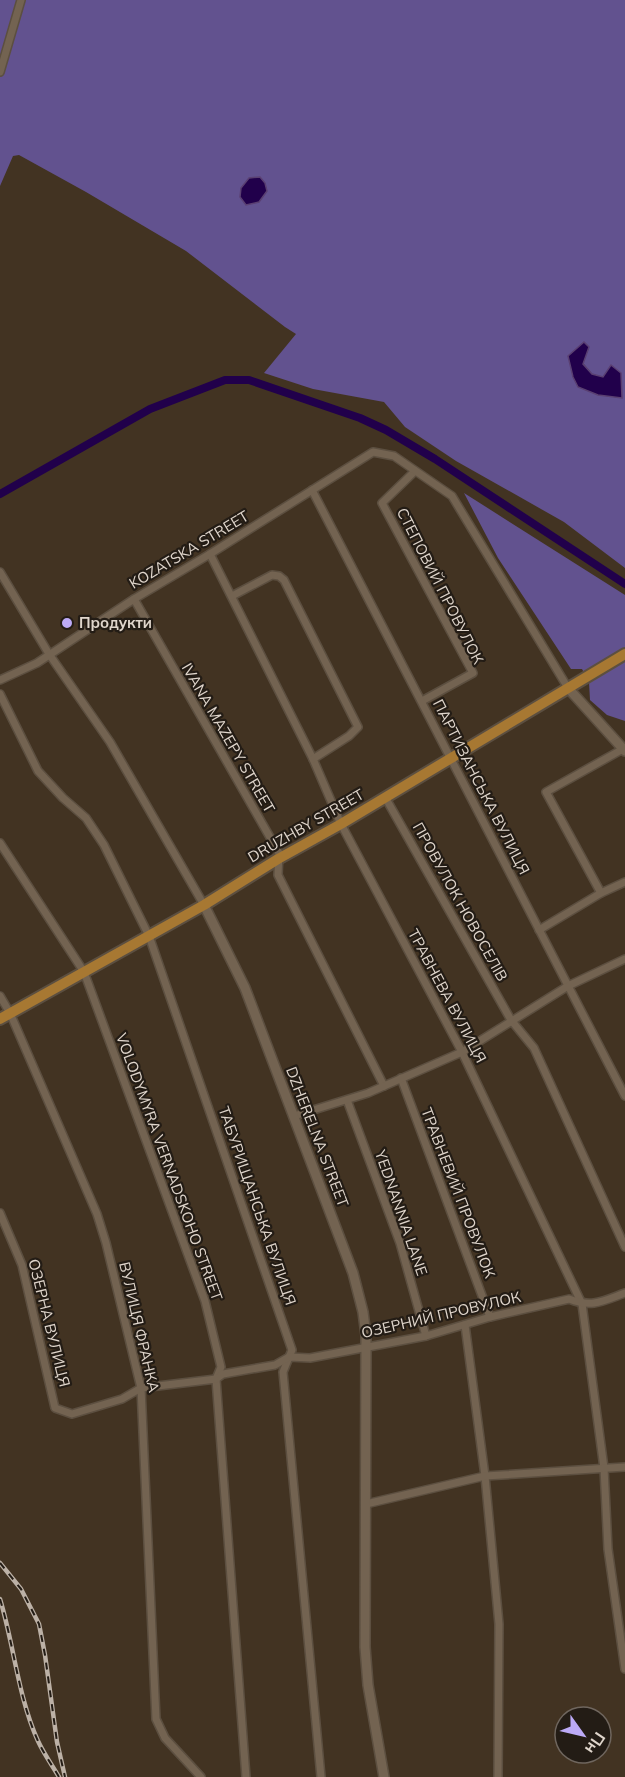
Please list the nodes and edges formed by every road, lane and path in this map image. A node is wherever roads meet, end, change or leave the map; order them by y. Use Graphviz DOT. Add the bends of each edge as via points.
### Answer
graph roads {
  1 [pos="21,0"];
  2 [pos="0,72"];
  3 [pos="415,471"];
  4 [pos="312,490"];
  5 [pos="210,554"];
  6 [pos="0,572"];
  7 [pos="232,596"];
  8 [pos="134,599"];
  9 [pos="49,654"];
  10 [pos="625,654"];
  11 [pos="0,680"];
  12 [pos="568,688"];
  13 [pos="0,694"];
  14 [pos="422,701"];
  15 [pos="624,750"];
  16 [pos="313,759"];
  17 [pos="449,759"];
  18 [pos="385,797"];
  19 [pos="340,824"];
  20 [pos="0,843"];
  21 [pos="278,859"];
  22 [pos="625,882"];
  23 [pos="601,893"];
  24 [pos="204,905"];
  25 [pos="538,930"];
  26 [pos="149,936"];
  27 [pos="623,960"];
  28 [pos="625,968"];
  29 [pos="84,972"];
  30 [pos="568,986"];
  31 [pos="0,996"];
  32 [pos="10,1013"];
  33 [pos="0,1019"];
  34 [pos="511,1020"];
  35 [pos="462,1052"];
  36 [pos="401,1078"];
  37 [pos="384,1086"];
  38 [pos="625,1096"];
  39 [pos="347,1100"];
  40 [pos="294,1116"];
  41 [pos="0,1212"];
  42 [pos="625,1247"];
  43 [pos="625,1293"];
  44 [pos="582,1304"];
  45 [pos="490,1317"];
  46 [pos="465,1325"];
  47 [pos="426,1336"];
  48 [pos="365,1347"];
  49 [pos="289,1357"];
  50 [pos="216,1379"];
  51 [pos="141,1388"];
  52 [pos="55,1408"];
  53 [pos="625,1467"];
  54 [pos="604,1468"];
  55 [pos="485,1476"];
  56 [pos="366,1504"];
  57 [pos="623,1632"];
  58 [pos="625,1669"];
  59 [pos="201,1777"];
  60 [pos="246,1777"];
  61 [pos="321,1777"];
  62 [pos="384,1777"];
  63 [pos="498,1777"];
  1 -- 2 [label="street"];
  3 -- 4 [label="street, KOZATSKA STREET" via="394,456 373,452"];
  3 -- 12 [label="street" via="452,496"];
  3 -- 14 [label="street, СТЕПОВИЙ ПРОВУЛОК" via="382,503 473,674"];
  4 -- 5 [label="street, KOZATSKA STREET"];
  4 -- 14 [label="street, ПАРТИЗАНСЬКА ВУЛИЦЯ"];
  5 -- 7 [label="street, ТРАВНЕВА ВУЛИЦЯ"];
  5 -- 8 [label="street, KOZATSKA STREET"];
  6 -- 9 [label="street, DZHERELNA STREET"];
  7 -- 16 [label="street, ТРАВНЕВА ВУЛИЦЯ"];
  7 -- 16 [label="street" via="272,575 284,580 358,727"];
  8 -- 9 [label="street, KOZATSKA STREET"];
  8 -- 21 [label="street, IVANA MAZEPY STREET" via="279,854"];
  9 -- 11 [label="street, KOZATSKA STREET"];
  9 -- 24 [label="street, DZHERELNA STREET" via="110,742"];
  10 -- 12 [label="main road, DRUZHBY STREET"];
  12 -- 15 [label="street"];
  12 -- 17 [label="main road, DRUZHBY STREET"];
  13 -- 26 [label="street, ТАБУРИЩАНСЬКА ВУЛИЦЯ" via="38,771 86,818 104,845"];
  14 -- 17 [label="street, ПАРТИЗАНСЬКА ВУЛИЦЯ"];
  15 -- 23 [label="street" via="546,792"];
  16 -- 19 [label="street, ТРАВНЕВА ВУЛИЦЯ"];
  17 -- 18 [label="main road, DRUZHBY STREET"];
  17 -- 25 [label="street, ПАРТИЗАНСЬКА ВУЛИЦЯ"];
  18 -- 19 [label="main road, DRUZHBY STREET"];
  18 -- 34 [label="street, ПРОВУЛОК НОВОСЕЛІВ"];
  19 -- 21 [label="main road, DRUZHBY STREET"];
  19 -- 35 [label="street, ТРАВНЕВА ВУЛИЦЯ"];
  20 -- 29 [label="street, VOLODYMYRA VERNADSKOHO STREET"];
  21 -- 24 [label="main road, DRUZHBY STREET"];
  21 -- 37 [label="street, IVANA MAZEPY STREET" via="278,875"];
  22 -- 23 [label="street"];
  23 -- 25 [label="street"];
  24 -- 26 [label="main road, DRUZHBY STREET"];
  24 -- 40 [label="street, DZHERELNA STREET" via="245,988"];
  25 -- 30 [label="street, ПАРТИЗАНСЬКА ВУЛИЦЯ"];
  26 -- 29 [label="main road, DRUZHBY STREET"];
  26 -- 49 [label="street, ТАБУРИЩАНСЬКА ВУЛИЦЯ" via="292,1350"];
  27 -- 28 [label="street"];
  27 -- 30 [label="street"];
  29 -- 32 [label="main road, DRUZHBY STREET"];
  29 -- 50 [label="street, VOLODYMYRA VERNADSKOHO STREET" via="205,1301 221,1367"];
  30 -- 34 [label="street"];
  30 -- 38 [label="street, ПАРТИЗАНСЬКА ВУЛИЦЯ"];
  31 -- 32 [label="street, ВУЛИЦЯ ФРАНКА"];
  32 -- 33 [label="main road, DRUZHBY STREET"];
  32 -- 51 [label="street, ВУЛИЦЯ ФРАНКА" via="97,1214"];
  34 -- 35 [label="street"];
  34 -- 42 [label="street, ПРОВУЛОК НОВОСЕЛІВ" via="534,1048"];
  35 -- 36 [label="street"];
  35 -- 44 [label="street, ТРАВНЕВА ВУЛИЦЯ"];
  36 -- 37 [label="street"];
  36 -- 45 [label="street, ТРАВНЕВИЙ ПРОВУЛОК"];
  37 -- 39 [label="street"];
  39 -- 40 [label="street"];
  39 -- 47 [label="street, YEDNANNIA LANE" via="399,1243"];
  40 -- 48 [label="street, DZHERELNA STREET" via="353,1273 363,1312"];
  41 -- 52 [label="street, ОЗЕРНА ВУЛИЦЯ" via="22,1265"];
  43 -- 44 [label="street, ОЗЕРНИЙ ПРОВУЛОК" via="595,1304"];
  44 -- 45 [label="street, ОЗЕРНИЙ ПРОВУЛОК" via="569,1299"];
  44 -- 54 [label="street, ТРАВНЕВА ВУЛИЦЯ"];
  45 -- 46 [label="street, ОЗЕРНИЙ ПРОВУЛОК"];
  46 -- 47 [label="street, ОЗЕРНИЙ ПРОВУЛОК"];
  46 -- 55 [label="street"];
  47 -- 48 [label="street, ОЗЕРНИЙ ПРОВУЛОК"];
  48 -- 49 [label="street, ОЗЕРНИЙ ПРОВУЛОК" via="310,1358"];
  48 -- 56 [label="street, DZHERELNA STREET"];
  49 -- 50 [label="street, ОЗЕРНИЙ ПРОВУЛОК" via="275,1365 223,1374"];
  49 -- 61 [label="street, ТАБУРИЩАНСЬКА ВУЛИЦЯ" via="283,1372"];
  50 -- 51 [label="street, ОЗЕРНИЙ ПРОВУЛОК"];
  50 -- 60 [label="street, VOLODYMYRA VERNADSKOHO STREET"];
  51 -- 52 [label="street, ОЗЕРНИЙ ПРОВУЛОК" via="122,1399 72,1414"];
  51 -- 59 [label="street, ВУЛИЦЯ ФРАНКА" via="156,1719 165,1738"];
  53 -- 54 [label="street"];
  54 -- 55 [label="street"];
  54 -- 57 [label="street, ТРАВНЕВА ВУЛИЦЯ" via="613,1593"];
  55 -- 56 [label="street"];
  55 -- 63 [label="street" via="499,1624"];
  56 -- 62 [label="street, DZHERELNA STREET" via="365,1647"];
  57 -- 58 [label="street, ТРАВНЕВА ВУЛИЦЯ"];
}
